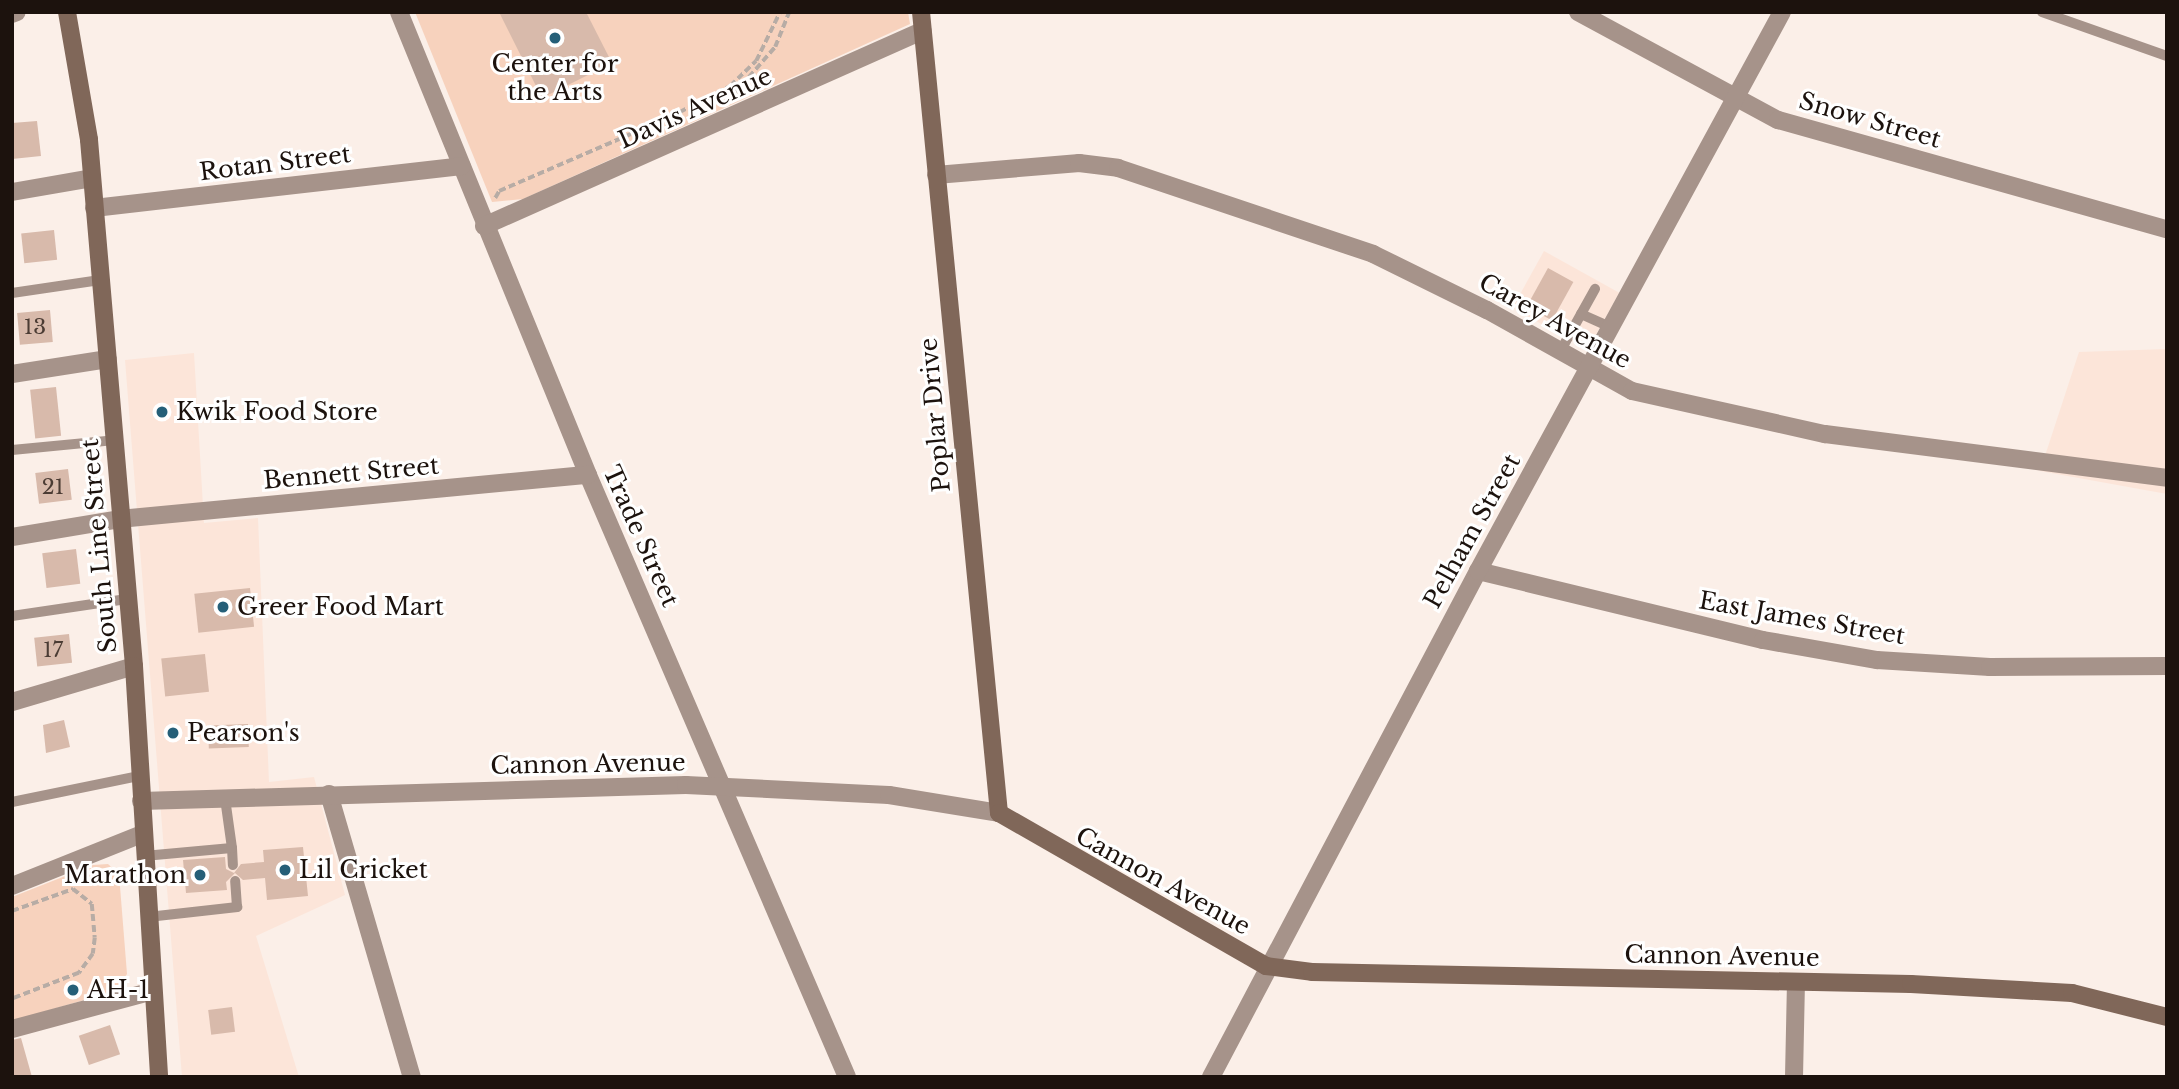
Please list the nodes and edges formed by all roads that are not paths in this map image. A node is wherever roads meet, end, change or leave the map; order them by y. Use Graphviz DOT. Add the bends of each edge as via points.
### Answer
graph roads {
  1 [pos="17,12"];
  2 [pos="67,12"];
  3 [pos="399,12"];
  4 [pos="921,12"];
  5 [pos="1578,12"];
  6 [pos="1782,12"];
  7 [pos="2042,12"];
  8 [pos="12,14"];
  9 [pos="923,32"];
  10 [pos="2167,56"];
  11 [pos="1737,99"];
  12 [pos="462,166"];
  13 [pos="936,175"];
  14 [pos="92,178"];
  15 [pos="12,192"];
  16 [pos="94,208"];
  17 [pos="484,226"];
  18 [pos="2167,229"];
  19 [pos="100,280"];
  20 [pos="1595,289"];
  21 [pos="12,293"];
  22 [pos="1581,314"];
  23 [pos="1612,328"];
  24 [pos="1562,350"];
  25 [pos="107,359"];
  26 [pos="1591,367"];
  27 [pos="12,374"];
  28 [pos="115,440"];
  29 [pos="12,450"];
  30 [pos="588,475"];
  31 [pos="2167,478"];
  32 [pos="118,519"];
  33 [pos="12,537"];
  34 [pos="1478,571"];
  35 [pos="127,599"];
  36 [pos="12,616"];
  37 [pos="134,666"];
  38 [pos="2167,666"];
  39 [pos="12,702"];
  40 [pos="139,776"];
  41 [pos="725,787"];
  42 [pos="329,794"];
  43 [pos="225,798"];
  44 [pos="12,802"];
  45 [pos="141,802"];
  46 [pos="999,813"];
  47 [pos="142,834"];
  48 [pos="232,848"];
  49 [pos="144,856"];
  50 [pos="233,865"];
  51 [pos="235,881"];
  52 [pos="12,886"];
  53 [pos="148,917"];
  54 [pos="1266,966"];
  55 [pos="1796,983"];
  56 [pos="153,991"];
  57 [pos="2167,1017"];
  58 [pos="12,1029"];
  59 [pos="159,1077"];
  60 [pos="412,1077"];
  61 [pos="847,1077"];
  62 [pos="1211,1077"];
  63 [pos="1794,1077"];
  1 -- 8 [label="street"];
  2 -- 14 [label="street, South Line Street"];
  3 -- 12 [label="street, Trade Street"];
  4 -- 9 [label="street, Poplar Drive"];
  5 -- 11 [label="street, Snow Street"];
  6 -- 11 [label="street, Pelham Street"];
  7 -- 10 [label="lane"];
  9 -- 13 [label="street, Poplar Drive"];
  9 -- 17 [label="street, Davis Avenue"];
  11 -- 18 [label="street, Snow Street" via="1778,120"];
  11 -- 23 [label="street, Pelham Street"];
  12 -- 16 [label="street, Rotan Street"];
  12 -- 17 [label="street, Trade Street"];
  13 -- 24 [label="street, Carey Avenue" via="1079,163 1118,168 1373,254"];
  13 -- 46 [label="street, Poplar Drive"];
  14 -- 15 [label="street"];
  14 -- 16 [label="street, South Line Street"];
  16 -- 19 [label="street, South Line Street"];
  17 -- 30 [label="street, Trade Street"];
  19 -- 21 [label="lane"];
  19 -- 25 [label="street, South Line Street"];
  20 -- 22 [label="lane"];
  22 -- 23 [label="lane"];
  22 -- 24 [label="lane"];
  23 -- 26 [label="street, Pelham Street"];
  24 -- 26 [label="street, Carey Avenue"];
  25 -- 27 [label="street"];
  25 -- 28 [label="street, South Line Street"];
  26 -- 31 [label="street, Carey Avenue" via="1632,391 1825,435"];
  26 -- 34 [label="street, Pelham Street"];
  28 -- 29 [label="lane"];
  28 -- 32 [label="street, South Line Street"];
  30 -- 32 [label="street, Bennett Street"];
  30 -- 41 [label="street, Trade Street"];
  32 -- 33 [label="street, Bennett Street"];
  32 -- 35 [label="street, South Line Street"];
  34 -- 38 [label="street, East James Street" via="1763,640 1877,660 1990,667"];
  34 -- 54 [label="street, Pelham Street"];
  35 -- 36 [label="lane"];
  35 -- 37 [label="street, South Line Street"];
  37 -- 39 [label="street"];
  37 -- 40 [label="street, South Line Street"];
  40 -- 44 [label="lane"];
  40 -- 45 [label="street, South Line Street"];
  41 -- 42 [label="street, Cannon Avenue"];
  41 -- 46 [label="street, Cannon Avenue" via="889,795"];
  41 -- 61 [label="street, Trade Street"];
  42 -- 43 [label="street, Cannon Avenue"];
  42 -- 60 [label="street"];
  43 -- 45 [label="street, Cannon Avenue"];
  43 -- 48 [label="lane"];
  45 -- 47 [label="street, South Line Street"];
  46 -- 54 [label="street, Cannon Avenue"];
  47 -- 49 [label="street, South Line Street"];
  47 -- 52 [label="street"];
  48 -- 49 [label="lane"];
  48 -- 50 [label="lane"];
  49 -- 53 [label="street, South Line Street"];
  51 -- 53 [label="lane" via="237,907"];
  53 -- 56 [label="street, South Line Street"];
  54 -- 55 [label="street, Cannon Avenue" via="1312,972"];
  54 -- 62 [label="street, Pelham Street"];
  55 -- 57 [label="street, Cannon Avenue" via="2072,993 2115,1000"];
  55 -- 63 [label="street"];
  56 -- 58 [label="street"];
  56 -- 59 [label="street, South Line Street"];
}
